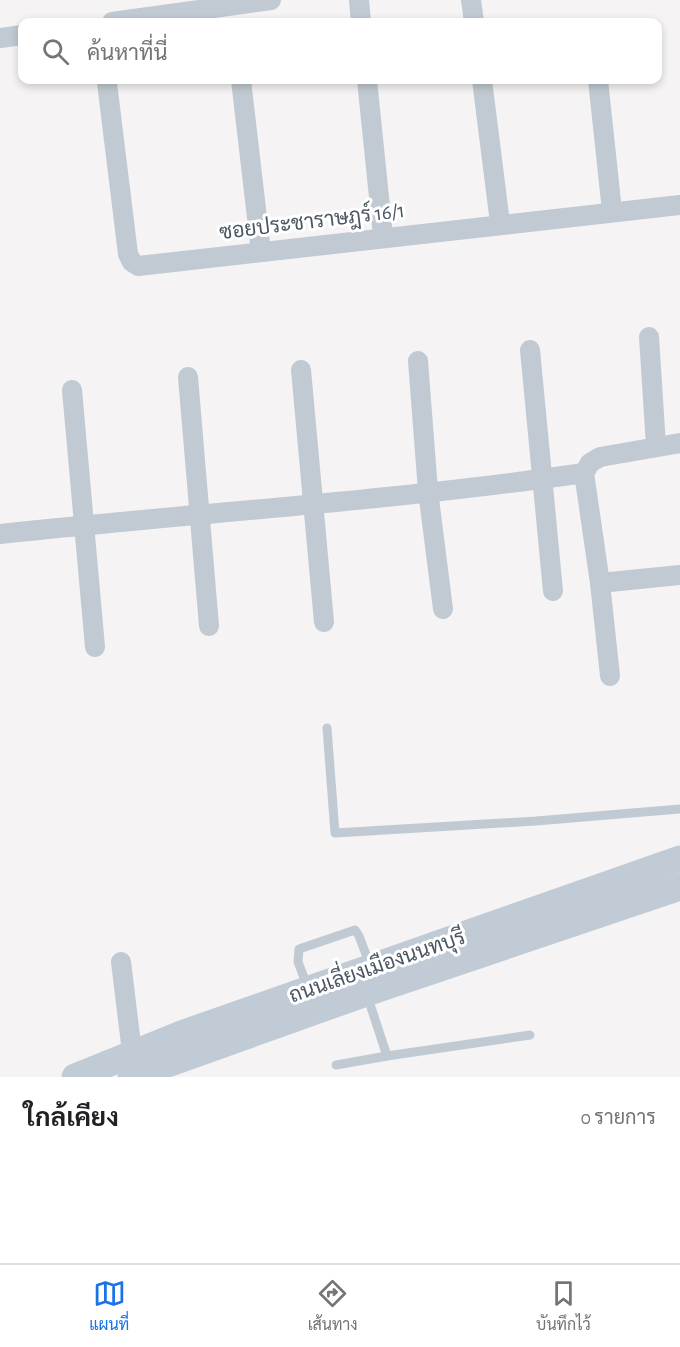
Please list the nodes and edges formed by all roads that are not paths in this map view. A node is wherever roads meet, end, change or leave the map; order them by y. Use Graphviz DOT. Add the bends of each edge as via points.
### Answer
graph roads {
  1 [pos="272,0"];
  2 [pos="359,0"];
  3 [pos="471,0"];
  4 [pos="141,18"];
  5 [pos="361,18"];
  6 [pos="473,18"];
  7 [pos="18,36"];
  8 [pos="0,38"];
  9 [pos="107,84"];
  10 [pos="241,84"];
  11 [pos="367,84"];
  12 [pos="483,84"];
  13 [pos="598,84"];
  14 [pos="680,205"];
  15 [pos="612,211"];
  16 [pos="500,223"];
  17 [pos="382,236"];
  18 [pos="261,252"];
  19 [pos="649,337"];
  20 [pos="530,350"];
  21 [pos="418,361"];
  22 [pos="301,370"];
  23 [pos="188,377"];
  24 [pos="72,390"];
  25 [pos="680,443"];
  26 [pos="656,446"];
  27 [pos="585,473"];
  28 [pos="544,479"];
  29 [pos="428,491"];
  30 [pos="314,504"];
  31 [pos="198,514"];
  32 [pos="84,525"];
  33 [pos="0,534"];
  34 [pos="680,575"];
  35 [pos="600,583"];
  36 [pos="553,591"];
  37 [pos="443,609"];
  38 [pos="324,622"];
  39 [pos="209,626"];
  40 [pos="94,647"];
  41 [pos="610,676"];
  42 [pos="327,728"];
  43 [pos="680,809"];
  44 [pos="680,859"];
  45 [pos="680,887"];
  46 [pos="121,962"];
  47 [pos="369,981"];
  48 [pos="308,990"];
  49 [pos="530,1035"];
  50 [pos="387,1056"];
  51 [pos="132,1065"];
  52 [pos="336,1065"];
  53 [pos="75,1077"];
  1 -- 4 [label="street"];
  2 -- 5 [label="street"];
  3 -- 6 [label="street"];
  7 -- 8 [label="street"];
  9 -- 18 [label="street, ซอยประชาราษฎร์ 16/1" via="132,262 147,266"];
  10 -- 18 [label="street"];
  11 -- 17 [label="street"];
  12 -- 16 [label="street"];
  13 -- 15 [label="street"];
  14 -- 15 [label="street, ซอยประชาราษฎร์ 16/1"];
  15 -- 16 [label="street, ซอยประชาราษฎร์ 16/1"];
  16 -- 17 [label="street, ซอยประชาราษฎร์ 16/1"];
  17 -- 18 [label="street, ซอยประชาราษฎร์ 16/1"];
  19 -- 26 [label="street"];
  20 -- 28 [label="street"];
  21 -- 29 [label="street"];
  22 -- 30 [label="street"];
  23 -- 31 [label="street"];
  24 -- 32 [label="street"];
  25 -- 26 [label="street"];
  26 -- 27 [label="street" via="600,457 590,463"];
  27 -- 28 [label="street"];
  27 -- 35 [label="street"];
  28 -- 29 [label="street"];
  28 -- 36 [label="street"];
  29 -- 30 [label="street"];
  29 -- 37 [label="street"];
  30 -- 31 [label="street"];
  30 -- 38 [label="street"];
  31 -- 32 [label="street"];
  31 -- 39 [label="street"];
  32 -- 33 [label="street"];
  32 -- 40 [label="street"];
  34 -- 35 [label="street"];
  35 -- 41 [label="street"];
  42 -- 43 [label="lane" via="335,833"];
  44 -- 47 [label="main road, ถนนเลี่ยงเมืองนนทบุรี"];
  45 -- 47 [label="main road, ถนนเลี่ยงเมืองนนทบุรี"];
  46 -- 51 [label="street"];
  47 -- 48 [label="main road, ถนนเลี่ยงเมืองนนทบุรี"];
  47 -- 48 [label="lane" via="359,936 351,930 298,949 298,962"];
  47 -- 50 [label="lane"];
  47 -- 51 [label="main road, ถนนเลี่ยงเมืองนนทบุรี"];
  48 -- 51 [label="main road, ถนนเลี่ยงเมืองนนทบุรี"];
  49 -- 50 [label="lane"];
  50 -- 52 [label="lane"];
  51 -- 53 [label="main road, ถนนเลี่ยงเมืองนนทบุรี"];
}
